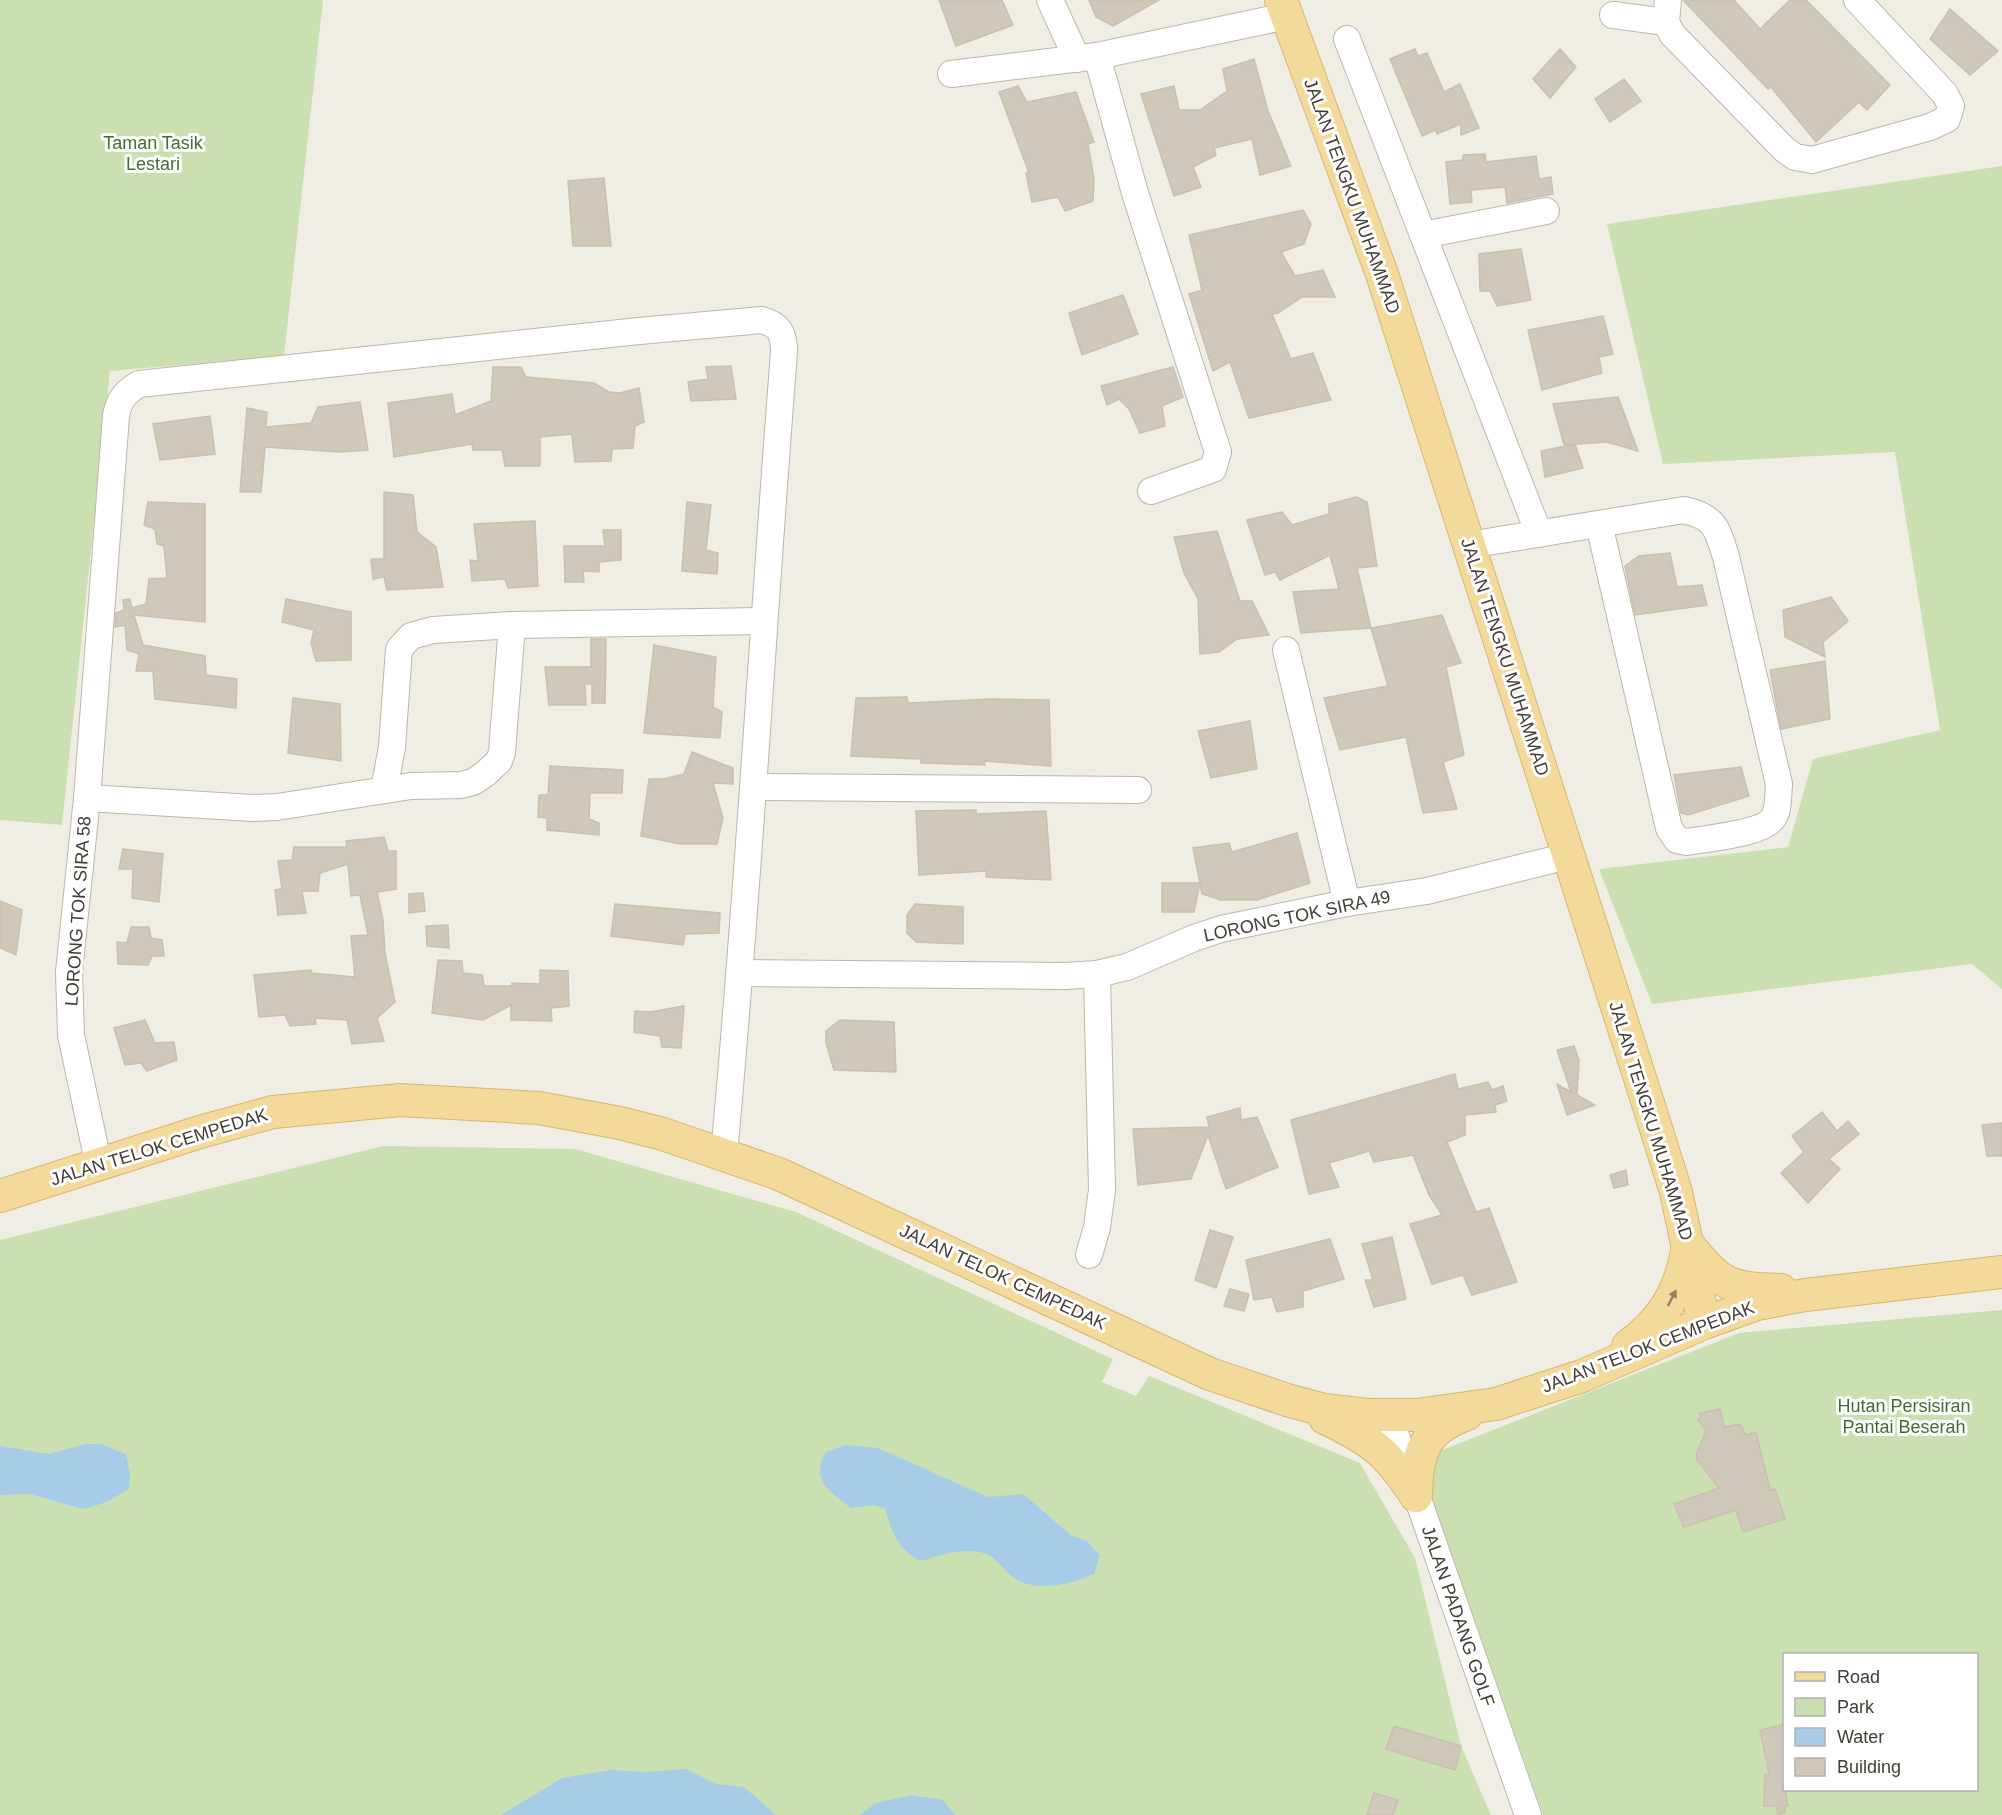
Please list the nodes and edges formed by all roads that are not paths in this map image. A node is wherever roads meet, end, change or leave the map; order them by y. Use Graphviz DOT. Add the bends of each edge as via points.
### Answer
graph roads {
  1 [pos="1050,0"];
  2 [pos="1857,0"];
  3 [pos="1284,8"];
  4 [pos="1667,11"];
  5 [pos="1613,15"];
  6 [pos="1347,39"];
  7 [pos="1087,58"];
  8 [pos="951,74"];
  9 [pos="1546,211"];
  10 [pos="1423,235"];
  11 [pos="1151,491"];
  12 [pos="1599,524"];
  13 [pos="1539,534"];
  14 [pos="1469,545"];
  15 [pos="763,621"];
  16 [pos="512,625"];
  17 [pos="1286,650"];
  18 [pos="754,787"];
  19 [pos="384,790"];
  20 [pos="1137,790"];
  21 [pos="87,798"];
  22 [pos="1568,856"];
  23 [pos="1347,903"];
  24 [pos="741,973"];
  25 [pos="1097,974"];
  26 [pos="724,1154"];
  27 [pos="99,1166"];
  28 [pos="0,1196"];
  29 [pos="1689,1245"];
  30 [pos="1089,1255"];
  31 [pos="2002,1272"];
  32 [pos="1833,1292"];
  33 [pos="1704,1323"];
  34 [pos="1582,1376"];
  35 [pos="1287,1400"];
  36 [pos="1496,1404"];
  37 [pos="1389,1416"];
  38 [pos="1416,1496"];
  39 [pos="1528,1815"];
  1 -- 7 [label="street"];
  2 -- 4 [label="street" via="1945,94 1951,106 1947,119 1930,127 1812,160 1795,157 1784,149 1683,48"];
  3 -- 7 [label="street"];
  3 -- 14 [label="main road, JALAN TENGKU MUHAMMAD" via="1382,274"];
  4 -- 5 [label="street"];
  6 -- 10 [label="street"];
  7 -- 8 [label="street"];
  7 -- 11 [label="street" via="1218,452 1213,469"];
  9 -- 10 [label="street"];
  10 -- 13 [label="street"];
  12 -- 12 [label="street" via="1684,510 1714,523 1726,557 1779,784 1773,818 1762,828 1687,842 1677,840 1670,828"];
  12 -- 13 [label="street"];
  13 -- 14 [label="street"];
  14 -- 22 [label="main road, JALAN TENGKU MUHAMMAD"];
  15 -- 16 [label="street"];
  15 -- 18 [label="street"];
  15 -- 21 [label="street, LORONG TOK SIRA 58" via="784,352 784,340 774,323 726,323 139,384 119,402"];
  16 -- 19 [label="street" via="499,761 473,782"];
  16 -- 19 [label="street" via="421,632 404,642 397,662 392,747"];
  17 -- 23 [label="street"];
  18 -- 20 [label="street"];
  18 -- 24 [label="street"];
  19 -- 21 [label="street" via="243,807"];
  21 -- 27 [label="street, LORONG TOK SIRA 58" via="69,1006 75,1058"];
  22 -- 23 [label="street, LORONG TOK SIRA 49" via="1459,884"];
  22 -- 29 [label="main road, JALAN TENGKU MUHAMMAD" via="1653,1119"];
  23 -- 25 [label="street, LORONG TOK SIRA 49" via="1221,929 1127,967"];
  24 -- 25 [label="street, LORONG TOK SIRA 49"];
  24 -- 26 [label="street"];
  25 -- 30 [label="street" via="1102,1190"];
  26 -- 27 [label="main road, JALAN TELOK CEMPEDAK" via="620,1123 539,1108 400,1100 273,1112"];
  26 -- 35 [label="main road, JALAN TELOK CEMPEDAK" via="831,1197 1210,1374"];
  27 -- 28 [label="main road, JALAN TELOK CEMPEDAK"];
  29 -- 32 [label="main road" via="1720,1280 1736,1286"];
  29 -- 33 [label="main road, JALAN TENGKU MUHAMMAD"];
  34 -- 29 [label="main road, one-way" via="1658,1321 1678,1287"];
  31 -- 32 [label="main road, JALAN TELOK CEMPEDAK"];
  32 -- 33 [label="main road, JALAN TELOK CEMPEDAK" via="1757,1304"];
  33 -- 34 [label="main road, JALAN TELOK CEMPEDAK"];
  34 -- 36 [label="main road, JALAN TELOK CEMPEDAK"];
  35 -- 37 [label="main road, JALAN TELOK CEMPEDAK" via="1324,1410"];
  35 -- 38 [label="main road" via="1383,1451"];
  36 -- 37 [label="main road, JALAN TELOK CEMPEDAK"];
  36 -- 38 [label="main road" via="1453,1419 1427,1440 1416,1469"];
  37 -- 38 [label="street, JALAN PADANG GOLF"];
  38 -- 39 [label="street, JALAN PADANG GOLF"];
}
